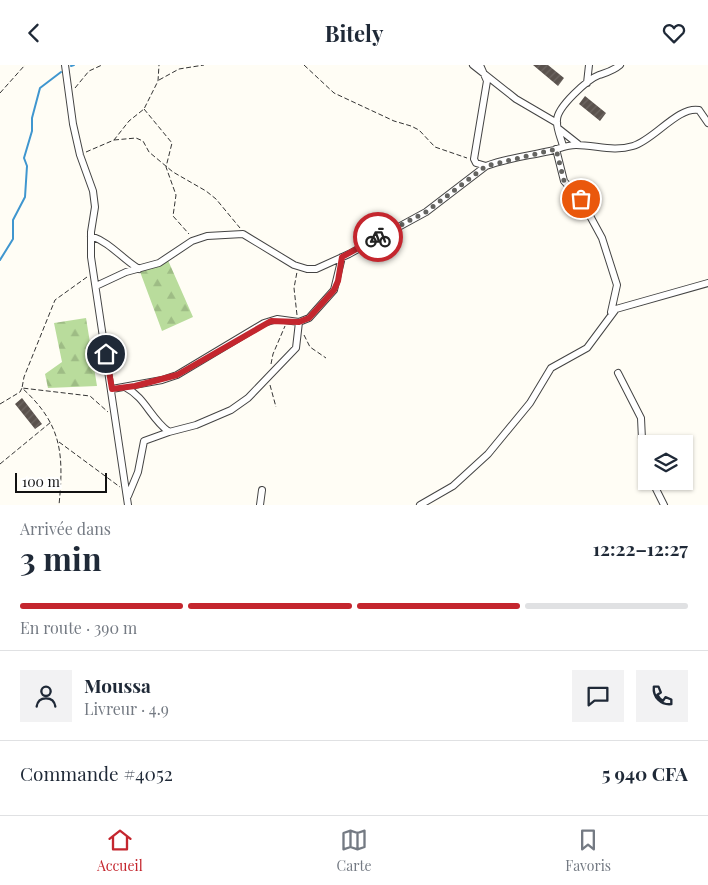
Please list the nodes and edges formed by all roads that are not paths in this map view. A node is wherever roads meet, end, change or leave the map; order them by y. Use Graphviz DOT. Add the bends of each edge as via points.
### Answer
graph roads {
  1 [pos="65,65"];
  2 [pos="474,65"];
  3 [pos="480,65"];
  4 [pos="589,65"];
  5 [pos="620,65"];
  6 [pos="482,72"];
  7 [pos="587,83"];
  8 [pos="708,123"];
  9 [pos="558,126"];
  10 [pos="579,145"];
  11 [pos="560,148"];
  12 [pos="486,166"];
  13 [pos="91,236"];
  14 [pos="342,257"];
  15 [pos="139,269"];
  16 [pos="708,283"];
  17 [pos="96,286"];
  18 [pos="611,313"];
  19 [pos="299,322"];
  20 [pos="618,373"];
  21 [pos="124,387"];
  22 [pos="112,389"];
  23 [pos="169,432"];
  24 [pos="642,435"];
  25 [pos="262,490"];
  26 [pos="656,490"];
  27 [pos="128,497"];
  28 [pos="128,505"];
  29 [pos="260,505"];
  30 [pos="420,505"];
  31 [pos="664,505"];
  1 -- 13 [label="street" via="80,155 93,191 95,207"];
  2 -- 6 [label="street"];
  3 -- 6 [label="street"];
  4 -- 7 [label="street"];
  5 -- 7 [label="street"];
  6 -- 9 [label="street"];
  6 -- 12 [label="street" via="486,81 484,104 474,161"];
  7 -- 9 [label="street" via="564,104 556,117"];
  8 -- 10 [label="street" via="695,109 635,145 620,149"];
  9 -- 10 [label="street"];
  9 -- 11 [label="street"];
  10 -- 11 [label="street"];
  11 -- 12 [label="street"];
  11 -- 18 [label="street" via="564,181 583,203 602,238 617,285"];
  12 -- 14 [label="street" via="426,212"];
  13 -- 15 [label="street" via="108,243"];
  13 -- 17 [label="street"];
  14 -- 15 [label="street" via="316,269 306,269 271,253 243,234 207,236 159,263"];
  14 -- 19 [label="street" via="334,290 315,313"];
  15 -- 17 [label="street"];
  16 -- 18 [label="street" via="622,305"];
  17 -- 22 [label="street"];
  18 -- 30 [label="street" via="587,348 551,368 530,403 488,454 453,486"];
  19 -- 21 [label="street" via="271,321 177,375"];
  19 -- 23 [label="street" via="296,348 248,399 196,425"];
  20 -- 24 [label="street" via="641,418"];
  21 -- 22 [label="street"];
  21 -- 23 [label="street" via="138,395 156,422"];
  22 -- 27 [label="street"];
  23 -- 27 [label="street" via="144,441 138,472"];
  25 -- 29 [label="street"];
  26 -- 31 [label="street"];
  27 -- 28 [label="street"];
}
